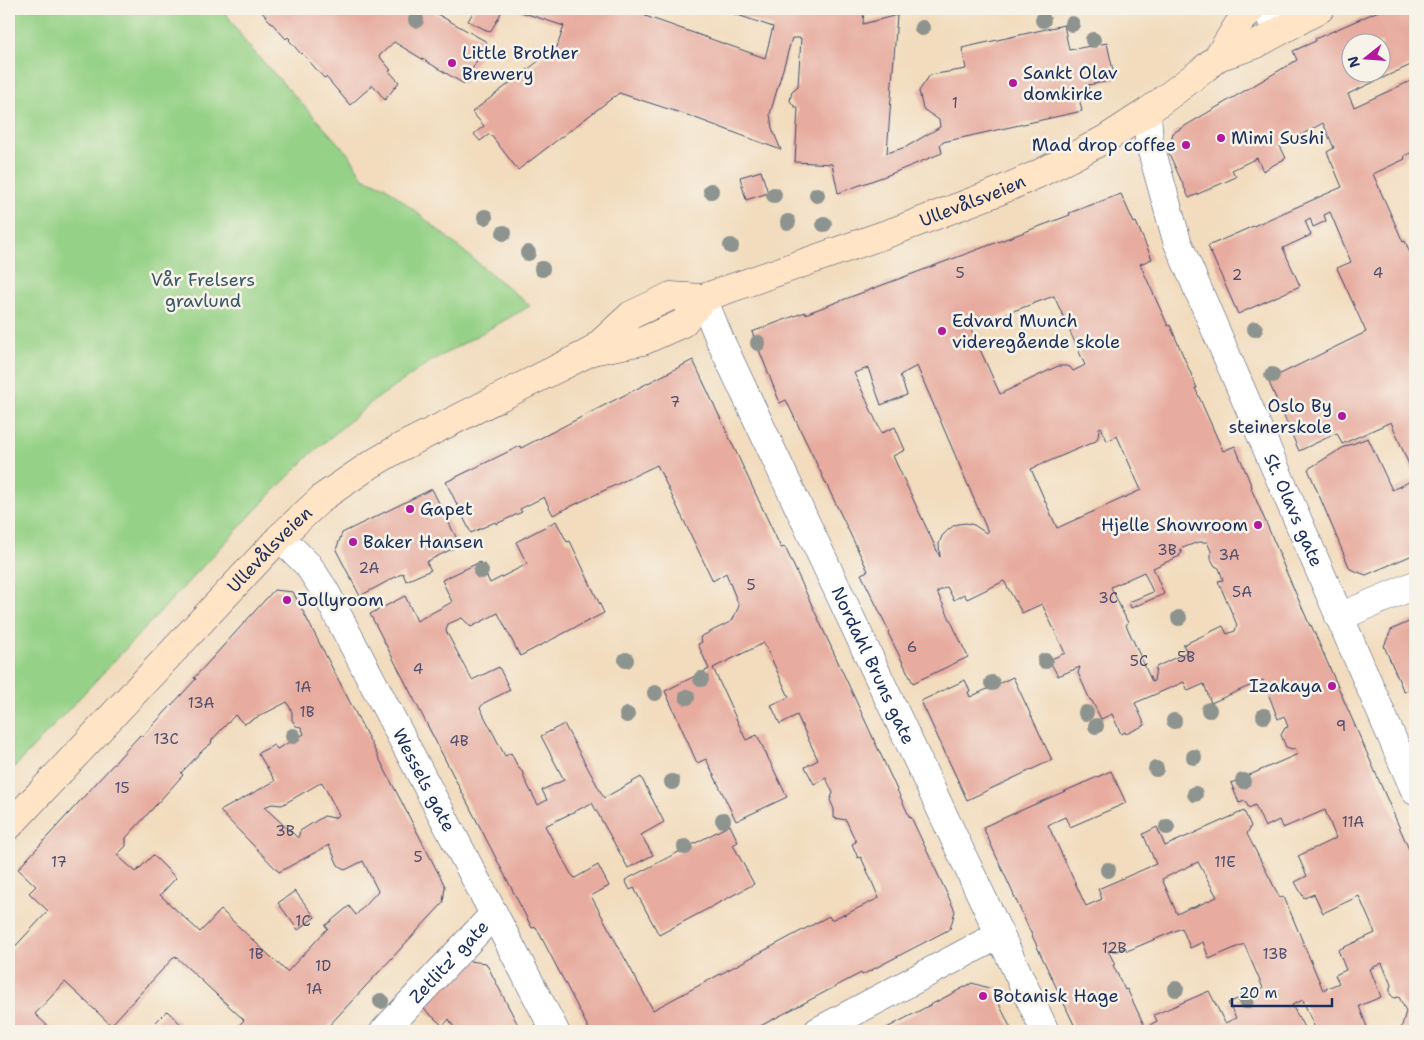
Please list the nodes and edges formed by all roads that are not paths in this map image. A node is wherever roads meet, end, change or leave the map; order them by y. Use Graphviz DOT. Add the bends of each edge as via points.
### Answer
graph roads {
  1 [pos="1251,9"];
  2 [pos="1320,9"];
  3 [pos="1272,20"];
  4 [pos="1218,57"];
  5 [pos="1147,112"];
  6 [pos="703,298"];
  7 [pos="280,537"];
  8 [pos="1415,585"];
  9 [pos="1339,617"];
  10 [pos="1415,791"];
  11 [pos="9,826"];
  12 [pos="494,914"];
  13 [pos="999,935"];
  14 [pos="384,1031"];
  15 [pos="555,1031"];
  16 [pos="818,1031"];
  17 [pos="1045,1031"];
  1 -- 4 [label="main road"];
  2 -- 3 [label="main road"];
  3 -- 4 [label="main road" via="1255,44"];
  4 -- 5 [label="main road, Ullevålsveien"];
  5 -- 6 [label="main road, Ullevålsveien" via="1074,156 997,192"];
  5 -- 9 [label="street, St. Olavs gate" via="1148,141 1177,241"];
  6 -- 7 [label="main road, Ullevålsveien" via="671,296 631,315 592,351 399,448 370,466 323,497"];
  6 -- 13 [label="street, Nordahl Bruns gate" via="728,358"];
  7 -- 11 [label="main road, Ullevålsveien"];
  7 -- 12 [label="street, Wessels gate" via="308,565 325,591"];
  8 -- 9 [label="street"];
  9 -- 10 [label="street, St. Olavs gate"];
  12 -- 14 [label="street, Zetlitz’ gate"];
  12 -- 15 [label="street, Wessels gate"];
  13 -- 16 [label="street"];
  13 -- 17 [label="street, Nordahl Bruns gate"];
}
